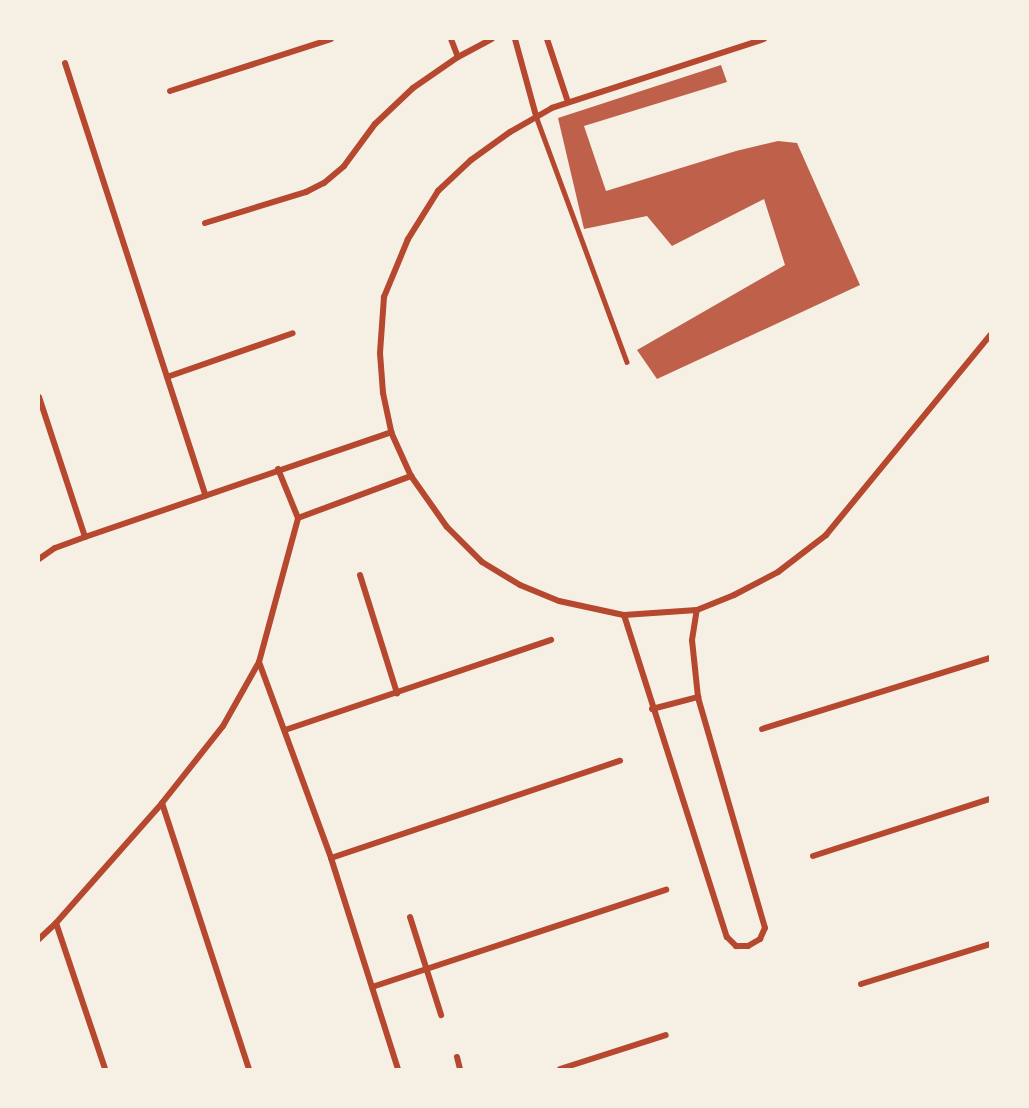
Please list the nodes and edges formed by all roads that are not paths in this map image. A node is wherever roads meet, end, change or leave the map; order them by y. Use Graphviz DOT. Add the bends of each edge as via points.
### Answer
graph roads {
  1 [pos="332,39"];
  2 [pos="451,39"];
  3 [pos="492,39"];
  4 [pos="515,39"];
  5 [pos="547,39"];
  6 [pos="764,39"];
  7 [pos="458,57"];
  8 [pos="65,63"];
  9 [pos="170,91"];
  10 [pos="568,102"];
  11 [pos="536,116"];
  12 [pos="206,223"];
  13 [pos="293,333"];
  14 [pos="990,335"];
  15 [pos="627,362"];
  16 [pos="167,377"];
  17 [pos="39,398"];
  18 [pos="391,432"];
  19 [pos="278,469"];
  20 [pos="411,476"];
  21 [pos="206,496"];
  22 [pos="298,519"];
  23 [pos="85,537"];
  24 [pos="39,559"];
  25 [pos="360,575"];
  26 [pos="697,610"];
  27 [pos="624,615"];
  28 [pos="551,640"];
  29 [pos="990,658"];
  30 [pos="260,662"];
  31 [pos="397,693"];
  32 [pos="698,697"];
  33 [pos="652,710"];
  34 [pos="762,729"];
  35 [pos="285,730"];
  36 [pos="620,761"];
  37 [pos="990,799"];
  38 [pos="162,803"];
  39 [pos="813,856"];
  40 [pos="331,858"];
  41 [pos="666,890"];
  42 [pos="410,917"];
  43 [pos="56,924"];
  44 [pos="39,939"];
  45 [pos="990,944"];
  46 [pos="426,968"];
  47 [pos="861,984"];
  48 [pos="372,987"];
  49 [pos="441,1016"];
  50 [pos="666,1035"];
  51 [pos="457,1057"];
  52 [pos="105,1069"];
  53 [pos="249,1069"];
  54 [pos="398,1069"];
  55 [pos="460,1069"];
  56 [pos="560,1069"];
  1 -- 9 [label="street"];
  2 -- 7 [label="street"];
  3 -- 7 [label="street"];
  4 -- 11 [label="street"];
  5 -- 10 [label="street"];
  6 -- 10 [label="street"];
  7 -- 12 [label="street" via="413,88 375,124 344,166 324,183"];
  8 -- 16 [label="street"];
  10 -- 11 [label="street"];
  11 -- 15 [label="lane"];
  11 -- 18 [label="street" via="471,160 438,191 408,239 384,297 380,353"];
  13 -- 16 [label="street"];
  14 -- 26 [label="street" via="826,535 778,572"];
  16 -- 21 [label="street"];
  17 -- 23 [label="street"];
  18 -- 19 [label="street"];
  18 -- 20 [label="street"];
  19 -- 21 [label="street"];
  19 -- 22 [label="street"];
  20 -- 22 [label="street"];
  20 -- 27 [label="street" via="447,527 482,562 520,585 559,601"];
  21 -- 23 [label="street"];
  22 -- 30 [label="street"];
  23 -- 24 [label="street"];
  25 -- 31 [label="street"];
  26 -- 27 [label="street"];
  26 -- 32 [label="street" via="692,640"];
  27 -- 33 [label="street"];
  28 -- 31 [label="street"];
  29 -- 34 [label="street"];
  30 -- 35 [label="street"];
  30 -- 38 [label="street" via="223,726"];
  31 -- 35 [label="street"];
  32 -- 33 [label="street"];
  32 -- 33 [label="street" via="765,928 760,939 748,946 736,946 727,937"];
  35 -- 40 [label="street"];
  36 -- 40 [label="street"];
  37 -- 39 [label="street"];
  38 -- 43 [label="street"];
  38 -- 53 [label="street"];
  40 -- 48 [label="street"];
  41 -- 46 [label="street"];
  42 -- 46 [label="street"];
  43 -- 44 [label="street"];
  43 -- 52 [label="street"];
  45 -- 47 [label="street"];
  46 -- 48 [label="street"];
  46 -- 49 [label="street"];
  48 -- 54 [label="street"];
  50 -- 56 [label="street"];
  51 -- 55 [label="street"];
}
